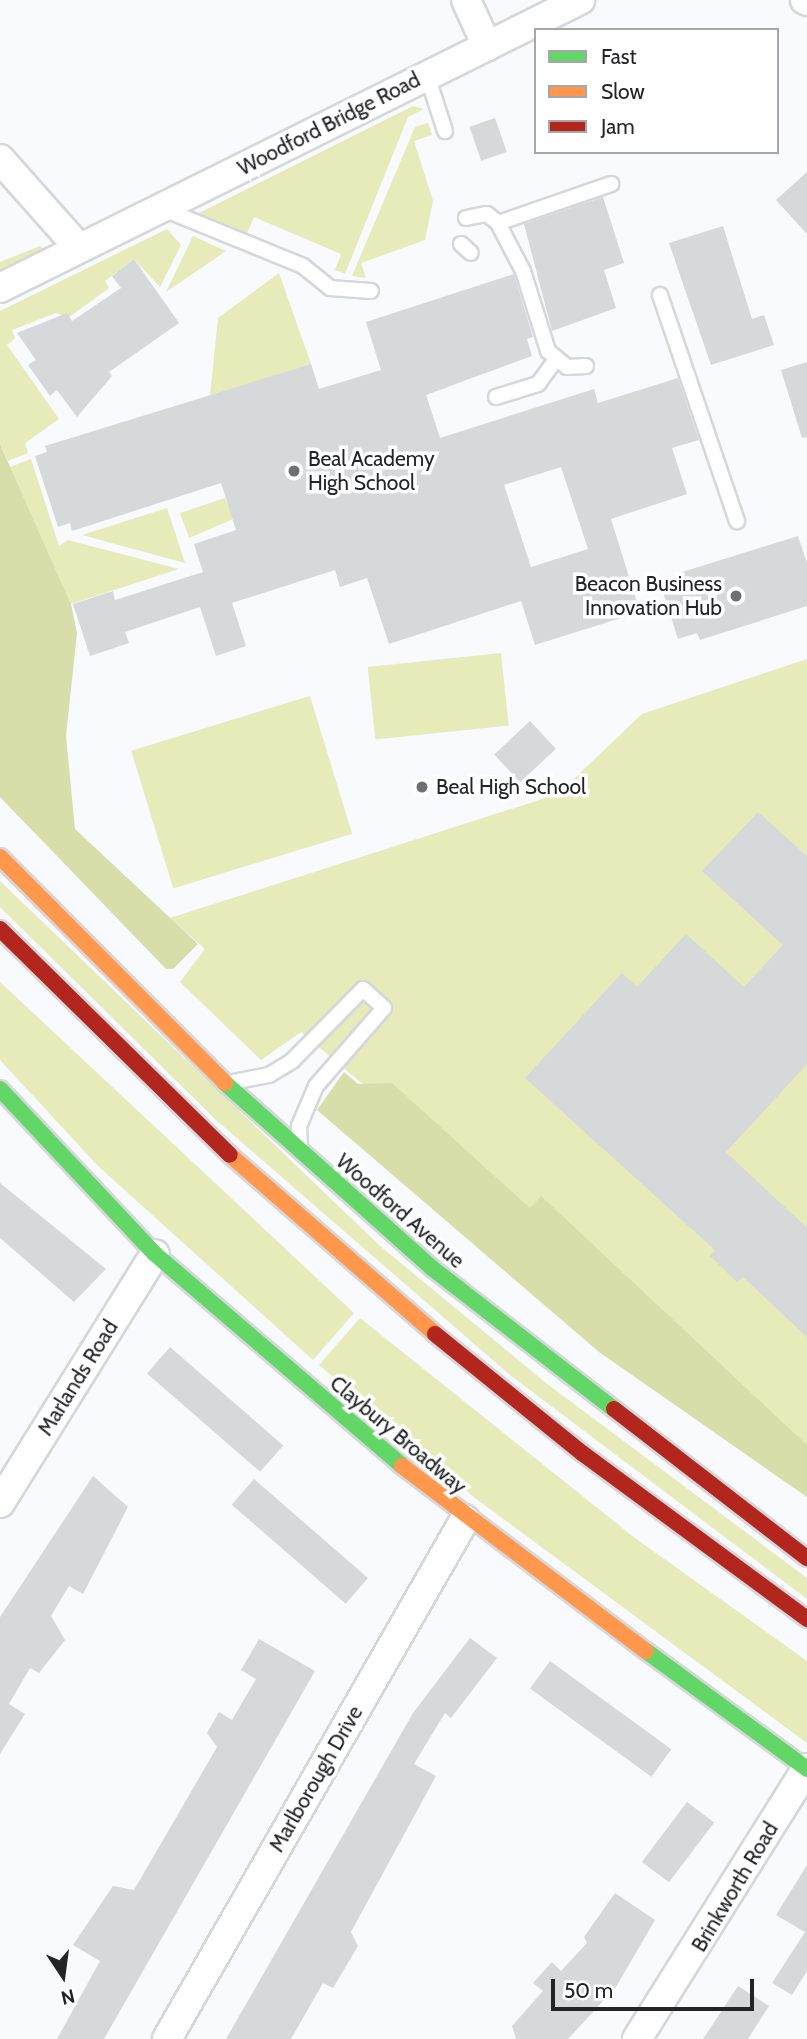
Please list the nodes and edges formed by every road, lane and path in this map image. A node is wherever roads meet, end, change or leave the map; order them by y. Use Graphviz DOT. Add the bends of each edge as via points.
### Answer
graph roads {
  1 [pos="466,0"];
  2 [pos="580,0"];
  3 [pos="487,46"];
  4 [pos="427,75"];
  5 [pos="445,131"];
  6 [pos="0,159"];
  7 [pos="611,184"];
  8 [pos="160,208"];
  9 [pos="466,218"];
  10 [pos="499,229"];
  11 [pos="79,248"];
  12 [pos="0,288"];
  13 [pos="371,291"];
  14 [pos="660,295"];
  15 [pos="555,361"];
  16 [pos="586,366"];
  17 [pos="496,397"];
  18 [pos="737,520"];
  19 [pos="0,857"];
  20 [pos="0,929"];
  21 [pos="225,1083"];
  22 [pos="0,1089"];
  23 [pos="300,1151"];
  24 [pos="155,1254"];
  25 [pos="0,1503"];
  26 [pos="465,1519"];
  27 [pos="807,1558"];
  28 [pos="807,1619"];
  29 [pos="807,1769"];
  30 [pos="167,2039"];
  31 [pos="637,2039"];
  1 -- 3 [label="street"];
  2 -- 3 [label="street, Woodford Bridge Road"];
  3 -- 4 [label="street, Woodford Bridge Road"];
  4 -- 5 [label="lane"];
  4 -- 8 [label="street, Woodford Bridge Road"];
  6 -- 11 [label="street"];
  7 -- 10 [label="lane"];
  8 -- 11 [label="street, Woodford Bridge Road"];
  8 -- 13 [label="lane" via="303,266 330,288"];
  9 -- 10 [label="lane" via="486,214"];
  10 -- 15 [label="lane" via="514,251"];
  11 -- 12 [label="street, Woodford Bridge Road"];
  14 -- 18 [label="lane" via="673,340 691,374"];
  15 -- 16 [label="lane"];
  15 -- 17 [label="lane" via="538,384"];
  19 -- 21 [label="main road, Woodford Avenue"];
  20 -- 28 [label="main road" via="234,1159 403,1308 582,1453"];
  21 -- 23 [label="main road, Woodford Avenue"];
  21 -- 23 [label="lane" via="253,1080 292,1061 363,989 384,1008 316,1086 299,1126"];
  22 -- 24 [label="main road, Claybury Broadway"];
  23 -- 27 [label="main road, Woodford Avenue" via="600,1404"];
  24 -- 25 [label="street, Marlands Road"];
  24 -- 26 [label="main road, Claybury Broadway"];
  26 -- 29 [label="main road, Claybury Broadway"];
  26 -- 30 [label="street, Marlborough Drive"];
  29 -- 31 [label="street, Brinkworth Road"];
}
